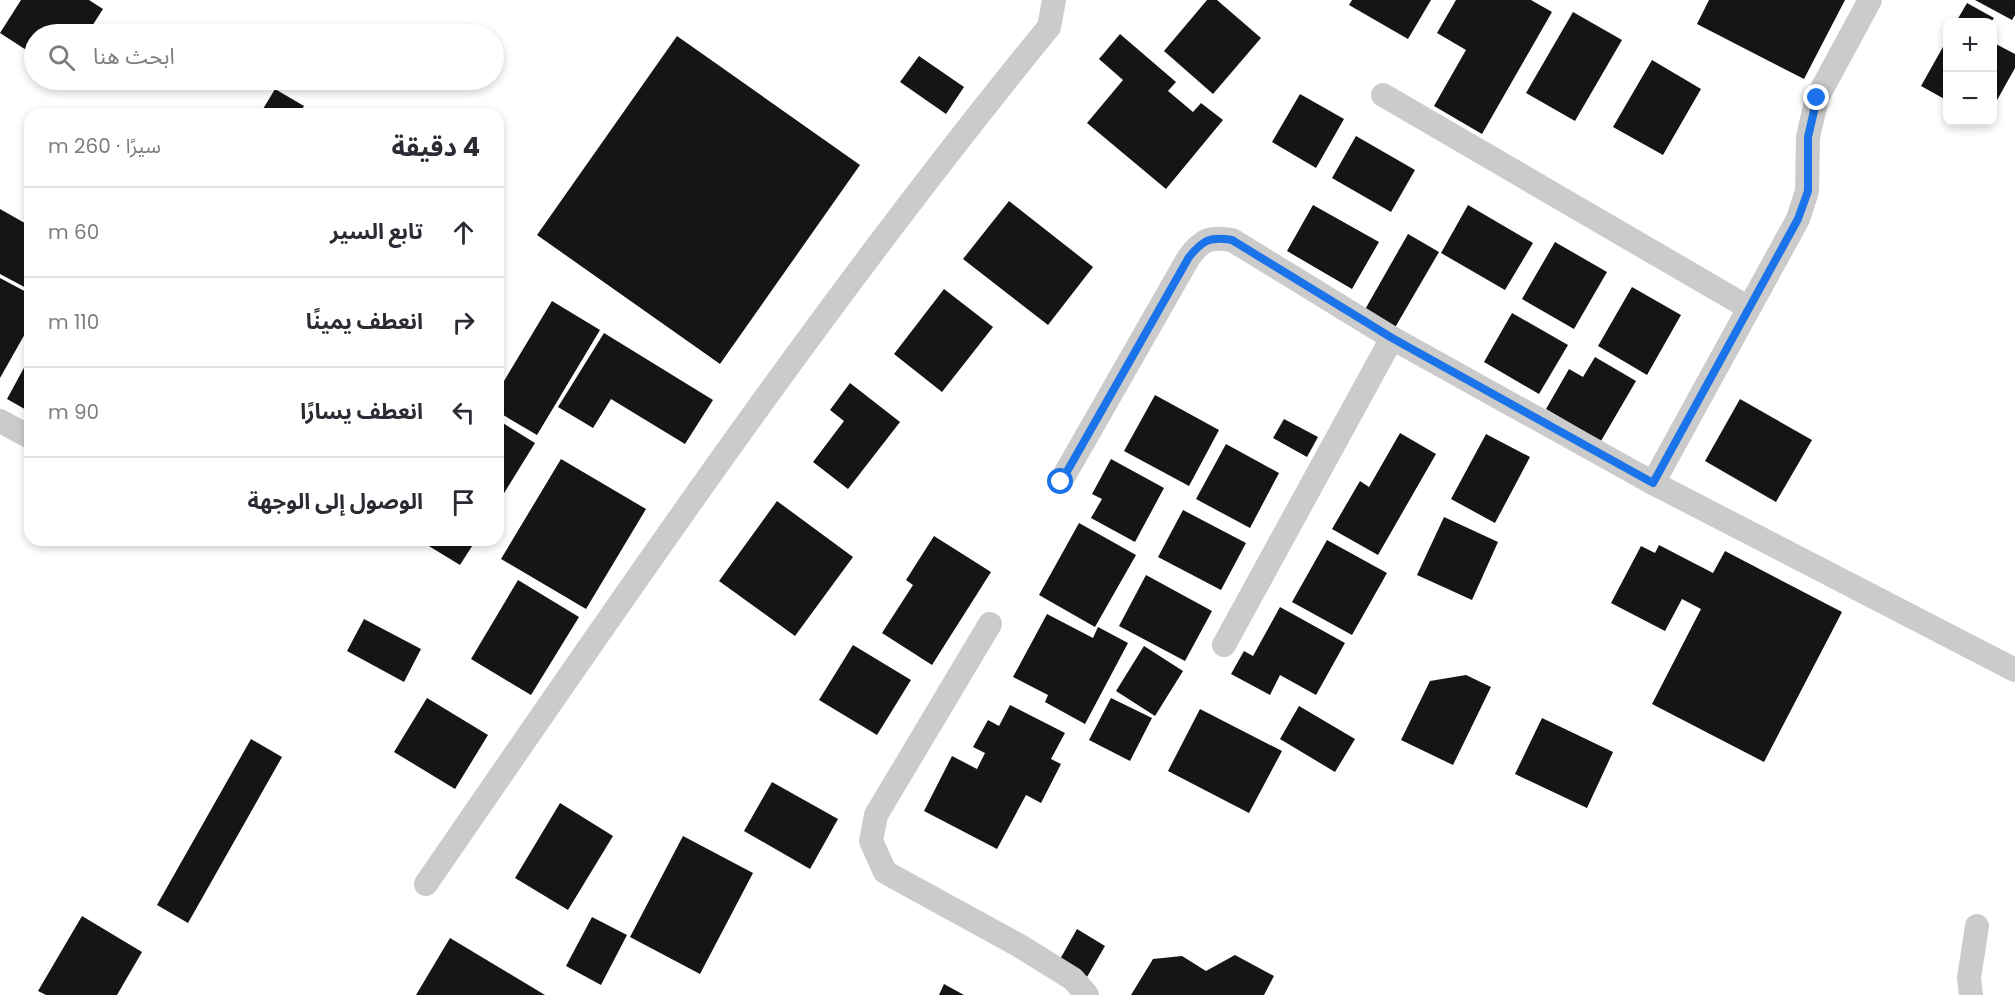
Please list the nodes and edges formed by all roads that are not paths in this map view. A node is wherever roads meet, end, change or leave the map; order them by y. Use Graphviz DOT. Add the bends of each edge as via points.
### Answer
graph roads {
  1 [pos="1054,0"];
  2 [pos="1870,0"];
  3 [pos="1383,95"];
  4 [pos="1749,308"];
  5 [pos="1392,338"];
  6 [pos="0,421"];
  7 [pos="24,433"];
  8 [pos="1061,482"];
  9 [pos="1653,483"];
  10 [pos="990,624"];
  11 [pos="1224,645"];
  12 [pos="2015,670"];
  13 [pos="426,884"];
  14 [pos="1977,926"];
  15 [pos="1087,995"];
  16 [pos="1971,995"];
  1 -- 13 [label="street" via="1049,27 911,198 635,579"];
  2 -- 4 [label="street" via="1817,98 1808,137 1808,191 1798,219"];
  3 -- 4 [label="street"];
  4 -- 9 [label="street"];
  5 -- 8 [label="street" via="1232,240 1213,237 1201,242"];
  5 -- 9 [label="street"];
  5 -- 11 [label="street"];
  6 -- 7 [label="street"];
  9 -- 12 [label="street"];
  10 -- 15 [label="street" via="876,815 871,841 885,872 1020,946 1073,979"];
  14 -- 16 [label="street" via="1969,978"];
}
